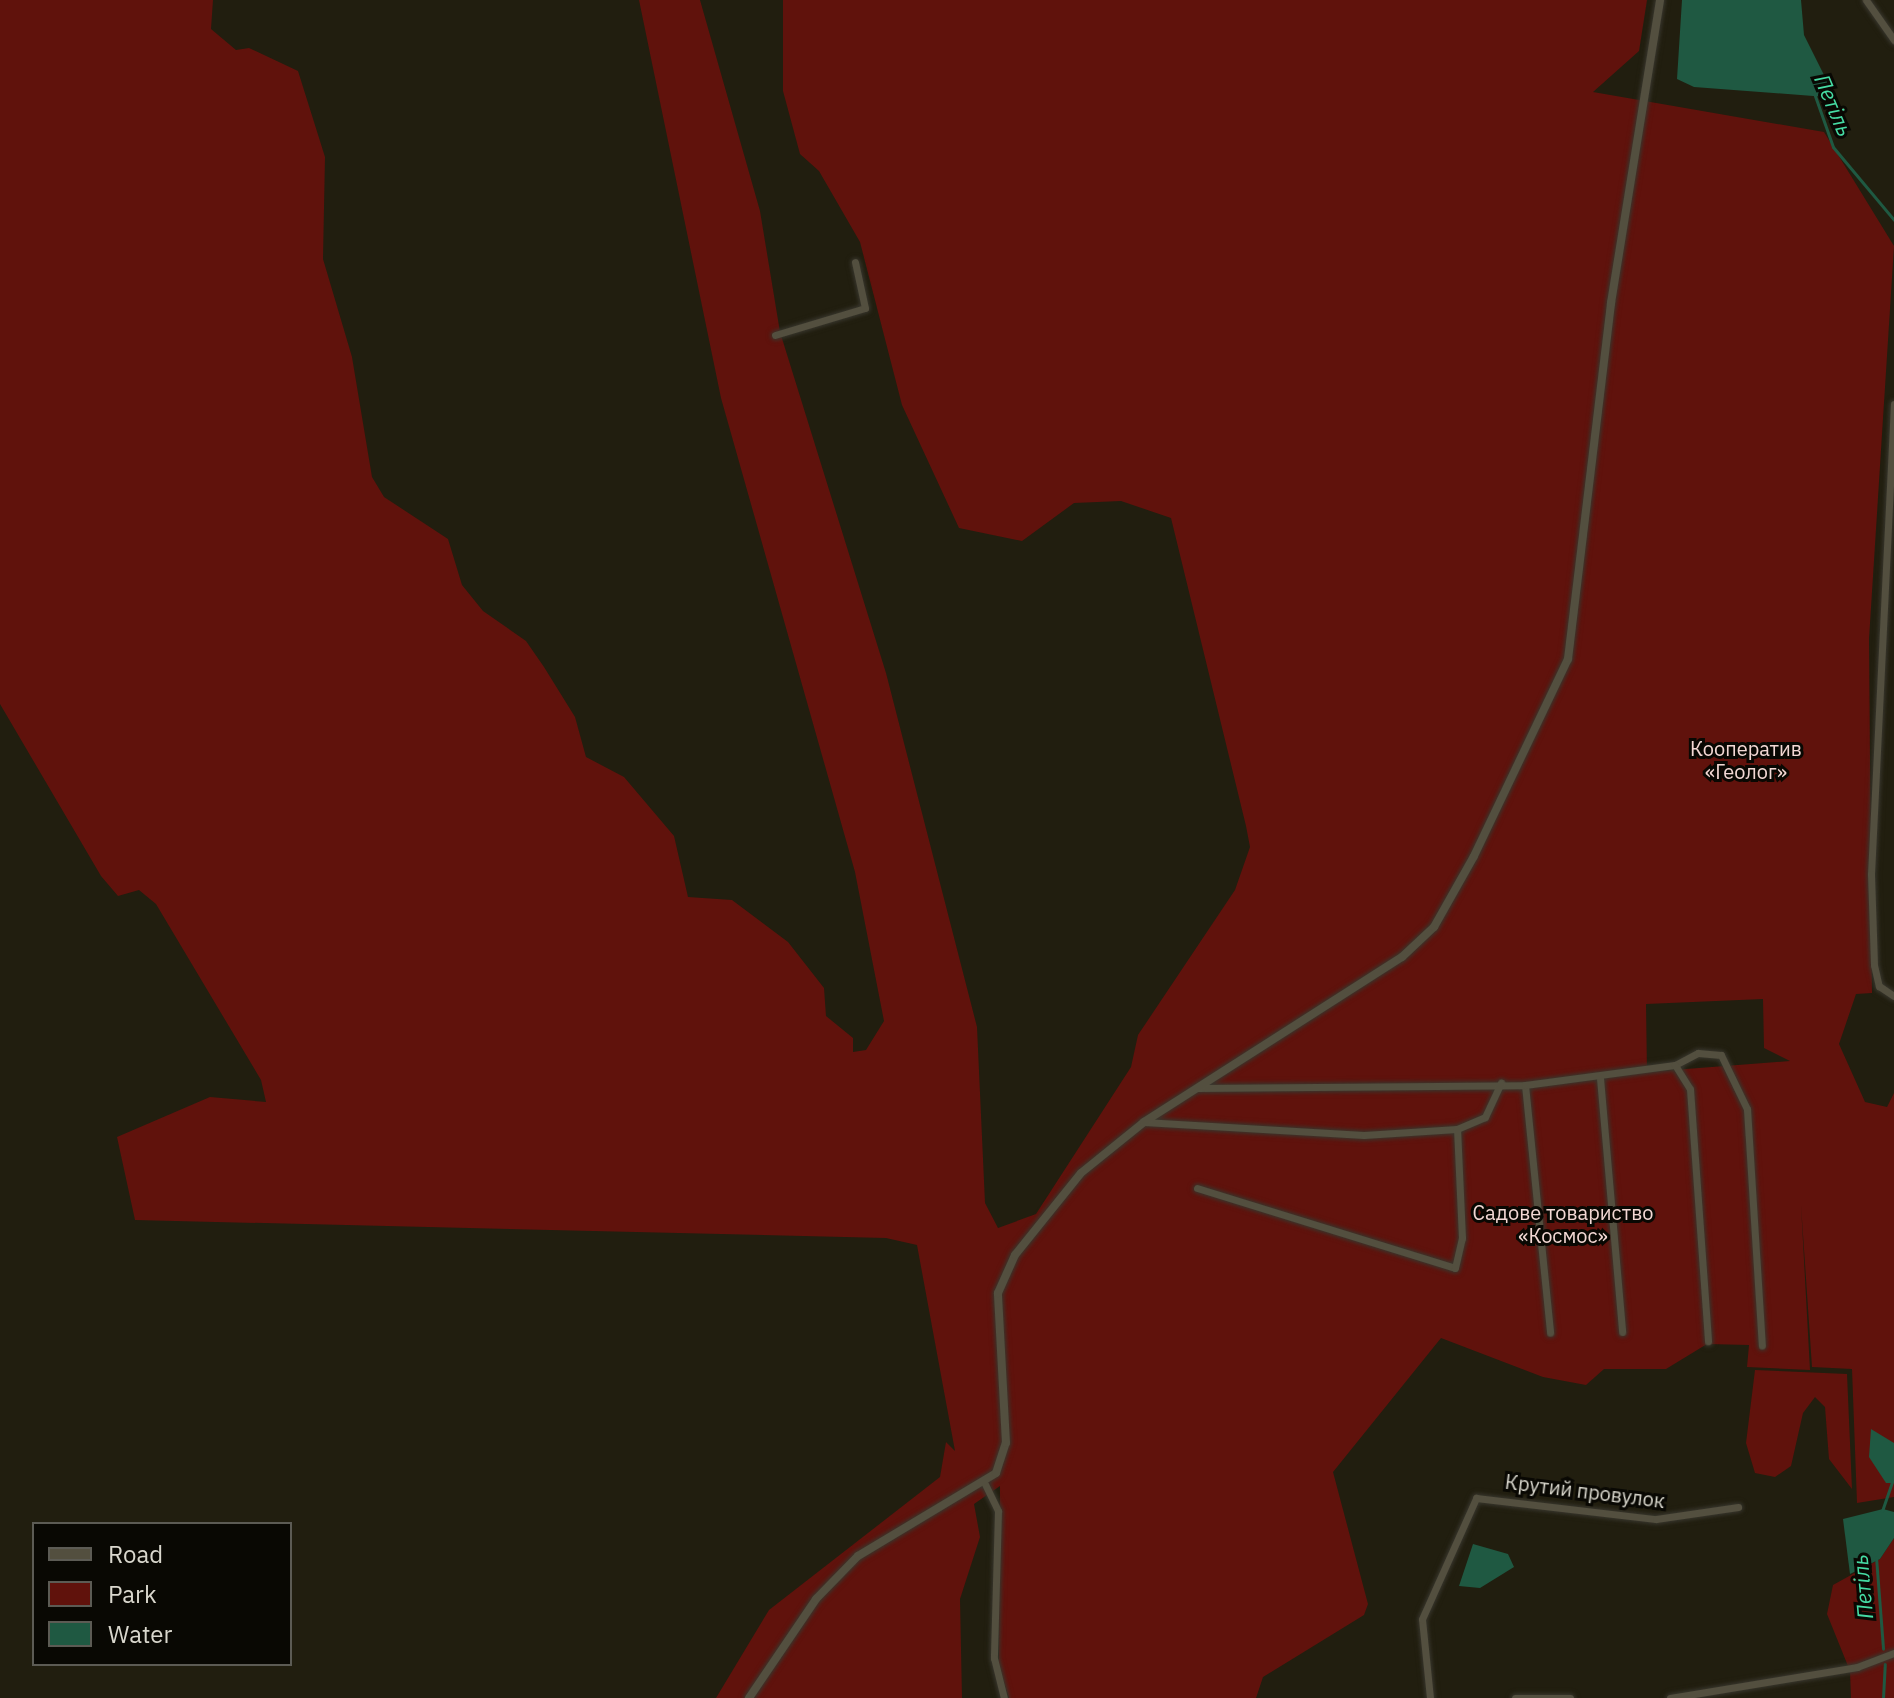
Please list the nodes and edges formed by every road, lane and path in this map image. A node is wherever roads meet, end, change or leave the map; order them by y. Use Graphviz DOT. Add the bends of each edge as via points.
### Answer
graph roads {
  1 [pos="1660,0"];
  2 [pos="1866,0"];
  3 [pos="1894,40"];
  4 [pos="855,262"];
  5 [pos="775,335"];
  6 [pos="1894,404"];
  7 [pos="1894,996"];
  8 [pos="1675,1065"];
  9 [pos="1600,1078"];
  10 [pos="1501,1082"];
  11 [pos="1525,1085"];
  12 [pos="1195,1088"];
  13 [pos="1144,1122"];
  14 [pos="1457,1129"];
  15 [pos="1197,1188"];
  16 [pos="1622,1332"];
  17 [pos="1550,1333"];
  18 [pos="1708,1341"];
  19 [pos="1762,1346"];
  20 [pos="985,1484"];
  21 [pos="1738,1507"];
  22 [pos="1894,1653"];
  23 [pos="749,1698"];
  24 [pos="1004,1698"];
  25 [pos="1430,1698"];
  26 [pos="1515,1698"];
  27 [pos="1570,1698"];
  28 [pos="1670,1698"];
  1 -- 12 [label="street" via="1611,303 1568,659 1555,698 1423,940"];
  2 -- 3 [label="street"];
  4 -- 5 [label="street" via="865,308"];
  6 -- 7 [label="street" via="1871,874 1874,965 1879,986"];
  8 -- 9 [label="street"];
  8 -- 18 [label="street" via="1690,1089"];
  8 -- 19 [label="street" via="1698,1053 1721,1055 1747,1109"];
  9 -- 11 [label="street"];
  9 -- 16 [label="street"];
  10 -- 11 [label="street"];
  10 -- 12 [label="street"];
  10 -- 14 [label="street" via="1485,1117"];
  11 -- 17 [label="street"];
  12 -- 13 [label="street"];
  13 -- 14 [label="street" via="1364,1135"];
  13 -- 20 [label="street" via="1081,1173 1003,1278 995,1308 1006,1443 1003,1462"];
  14 -- 15 [label="street" via="1462,1238 1455,1268"];
  20 -- 23 [label="street" via="907,1521 858,1556 816,1599"];
  20 -- 24 [label="street" via="998,1511 994,1658"];
  21 -- 25 [label="street, Крутий провулок" via="1656,1519 1476,1498 1422,1619"];
  22 -- 28 [label="street" via="1843,1670"];
  26 -- 27 [label="street"];
}
